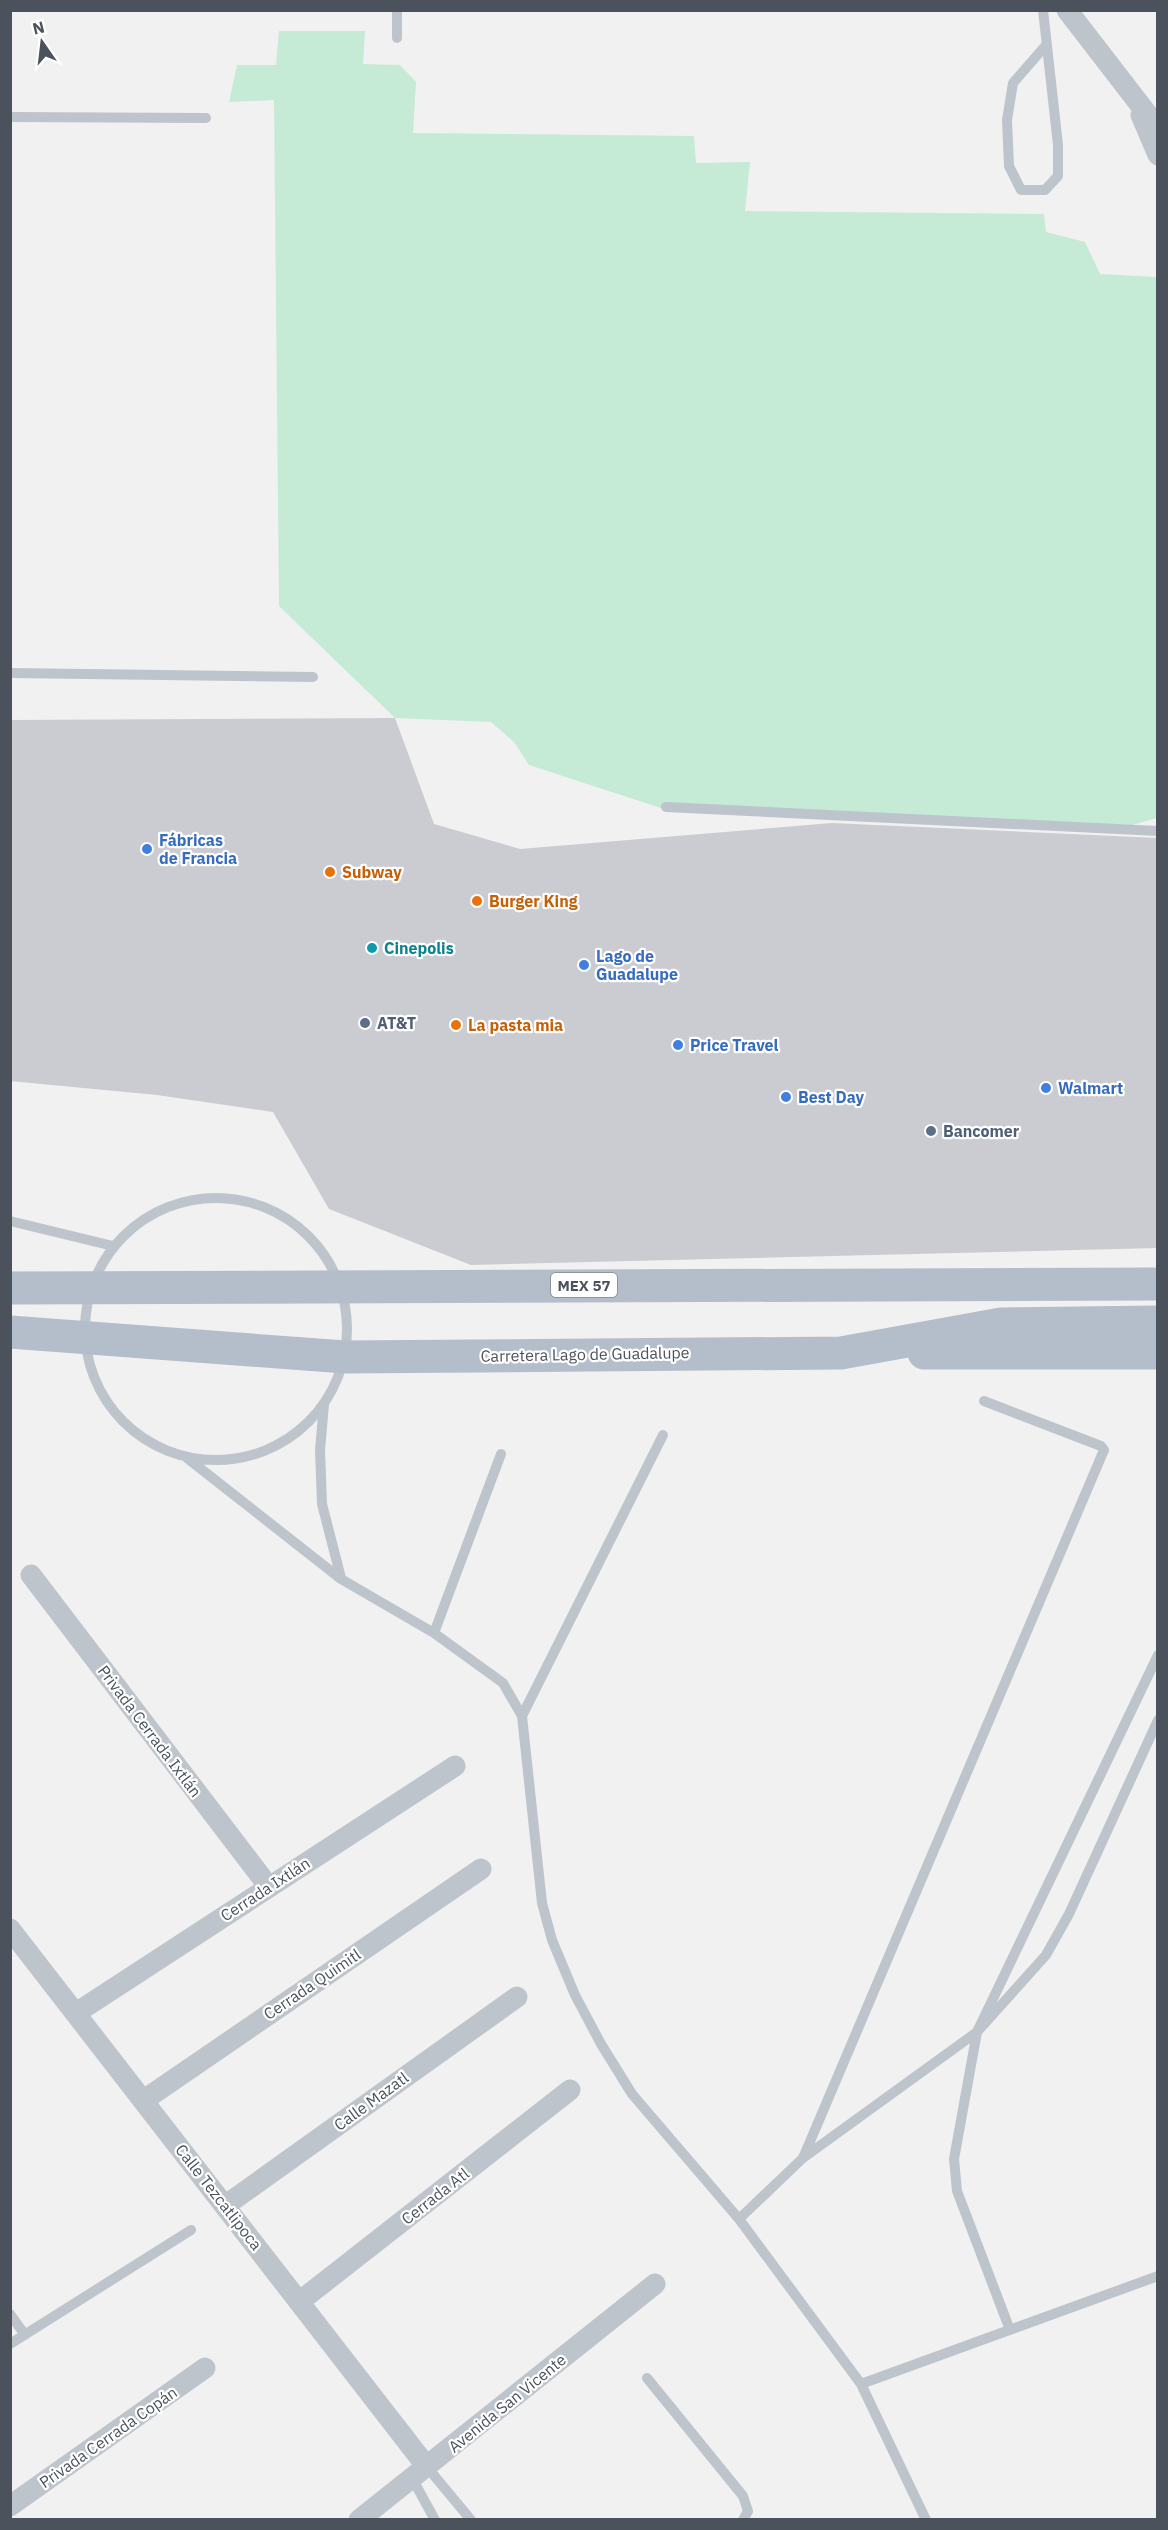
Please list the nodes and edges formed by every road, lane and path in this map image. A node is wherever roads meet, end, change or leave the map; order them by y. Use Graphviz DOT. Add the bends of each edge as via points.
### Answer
graph roads {
  1 [pos="397,10"];
  2 [pos="1043,10"];
  3 [pos="1067,10"];
  4 [pos="397,38"];
  5 [pos="1047,44"];
  6 [pos="1131,92"];
  7 [pos="10,117"];
  8 [pos="206,118"];
  9 [pos="1158,128"];
  10 [pos="1158,155"];
  11 [pos="10,673"];
  12 [pos="312,677"];
  13 [pos="666,807"];
  14 [pos="1158,831"];
  15 [pos="10,1221"];
  16 [pos="113,1246"];
  17 [pos="1158,1284"];
  18 [pos="90,1287"];
  19 [pos="342,1287"];
  20 [pos="10,1288"];
  21 [pos="1158,1322"];
  22 [pos="10,1332"];
  23 [pos="84,1339"];
  24 [pos="841,1353"];
  25 [pos="1158,1353"];
  26 [pos="345,1357"];
  27 [pos="984,1401"];
  28 [pos="324,1404"];
  29 [pos="663,1435"];
  30 [pos="501,1454"];
  31 [pos="187,1458"];
  32 [pos="31,1575"];
  33 [pos="341,1579"];
  34 [pos="434,1633"];
  35 [pos="1158,1655"];
  36 [pos="522,1716"];
  37 [pos="1158,1720"];
  38 [pos="455,1766"];
  39 [pos="480,1869"];
  40 [pos="269,1887"];
  41 [pos="10,1929"];
  42 [pos="517,1997"];
  43 [pos="76,2013"];
  44 [pos="977,2032"];
  45 [pos="570,2090"];
  46 [pos="144,2100"];
  47 [pos="802,2158"];
  48 [pos="226,2205"];
  49 [pos="739,2219"];
  50 [pos="190,2230"];
  51 [pos="1158,2277"];
  52 [pos="654,2284"];
  53 [pos="299,2302"];
  54 [pos="10,2314"];
  55 [pos="1010,2330"];
  56 [pos="25,2335"];
  57 [pos="10,2344"];
  58 [pos="205,2368"];
  59 [pos="647,2378"];
  60 [pos="861,2384"];
  61 [pos="420,2473"];
  62 [pos="10,2506"];
  63 [pos="359,2520"];
  64 [pos="435,2520"];
  65 [pos="471,2520"];
  66 [pos="743,2520"];
  67 [pos="926,2520"];
  1 -- 4 [label="lane"];
  2 -- 5 [label="lane"];
  3 -- 6 [label="street"];
  5 -- 5 [label="lane" via="1058,176 1045,190 1021,190 1008,166 1013,83"];
  6 -- 9 [label="street"];
  6 -- 10 [label="street"];
  7 -- 8 [label="lane"];
  11 -- 12 [label="lane"];
  13 -- 14 [label="lane"];
  15 -- 16 [label="lane"];
  16 -- 18 [label="lane"];
  16 -- 19 [label="lane" via="148,1215 193,1199 239,1199 284,1215 319,1246"];
  17 -- 19 [label="main road, MEX 57"];
  18 -- 19 [label="main road, MEX 57"];
  18 -- 20 [label="main road, MEX 57"];
  18 -- 23 [label="lane" via="83,1319"];
  19 -- 26 [label="lane" via="348,1322"];
  21 -- 24 [label="main road, Carretera Lago de Guadalupe" via="1001,1324"];
  22 -- 23 [label="main road, Carretera Lago de Guadalupe"];
  23 -- 26 [label="main road, Carretera Lago de Guadalupe"];
  23 -- 31 [label="lane" via="103,1400 140,1437"];
  24 -- 25 [label="main road"];
  24 -- 26 [label="main road, Carretera Lago de Guadalupe"];
  26 -- 28 [label="lane"];
  27 -- 47 [label="lane" via="1104,1450"];
  28 -- 31 [label="lane" via="287,1440 238,1459"];
  28 -- 33 [label="lane" via="320,1450 322,1504"];
  29 -- 36 [label="lane"];
  30 -- 34 [label="lane"];
  31 -- 33 [label="lane"];
  32 -- 40 [label="street, Privada Cerrada Ixtlán"];
  33 -- 34 [label="lane"];
  34 -- 36 [label="lane" via="502,1683"];
  35 -- 44 [label="lane"];
  36 -- 49 [label="lane" via="542,1903 574,1995 632,2094"];
  37 -- 44 [label="lane" via="1069,1914 1046,1954"];
  38 -- 40 [label="street, Cerrada Ixtlán"];
  39 -- 46 [label="street, Cerrada Quimitl"];
  40 -- 43 [label="street, Cerrada Ixtlán"];
  41 -- 43 [label="street, Calle Tezcatlipoca"];
  42 -- 48 [label="street, Calle Mazatl"];
  43 -- 46 [label="street, Calle Tezcatlipoca"];
  44 -- 47 [label="lane"];
  44 -- 55 [label="lane" via="954,2159 957,2191"];
  45 -- 53 [label="street, Cerrada Atl"];
  46 -- 48 [label="street, Calle Tezcatlipoca"];
  47 -- 49 [label="lane"];
  48 -- 53 [label="street, Calle Tezcatlipoca"];
  49 -- 60 [label="lane"];
  50 -- 56 [label="lane"];
  51 -- 55 [label="lane"];
  52 -- 61 [label="street, Avenida San Vicente"];
  53 -- 61 [label="street, Calle Tezcatlipoca"];
  54 -- 56 [label="lane"];
  55 -- 60 [label="lane"];
  56 -- 57 [label="lane"];
  58 -- 62 [label="street, Privada Cerrada Copán"];
  59 -- 66 [label="lane" via="743,2496 748,2511"];
  60 -- 67 [label="lane"];
  61 -- 63 [label="street, Avenida San Vicente"];
  61 -- 64 [label="lane"];
  61 -- 65 [label="lane"];
}
